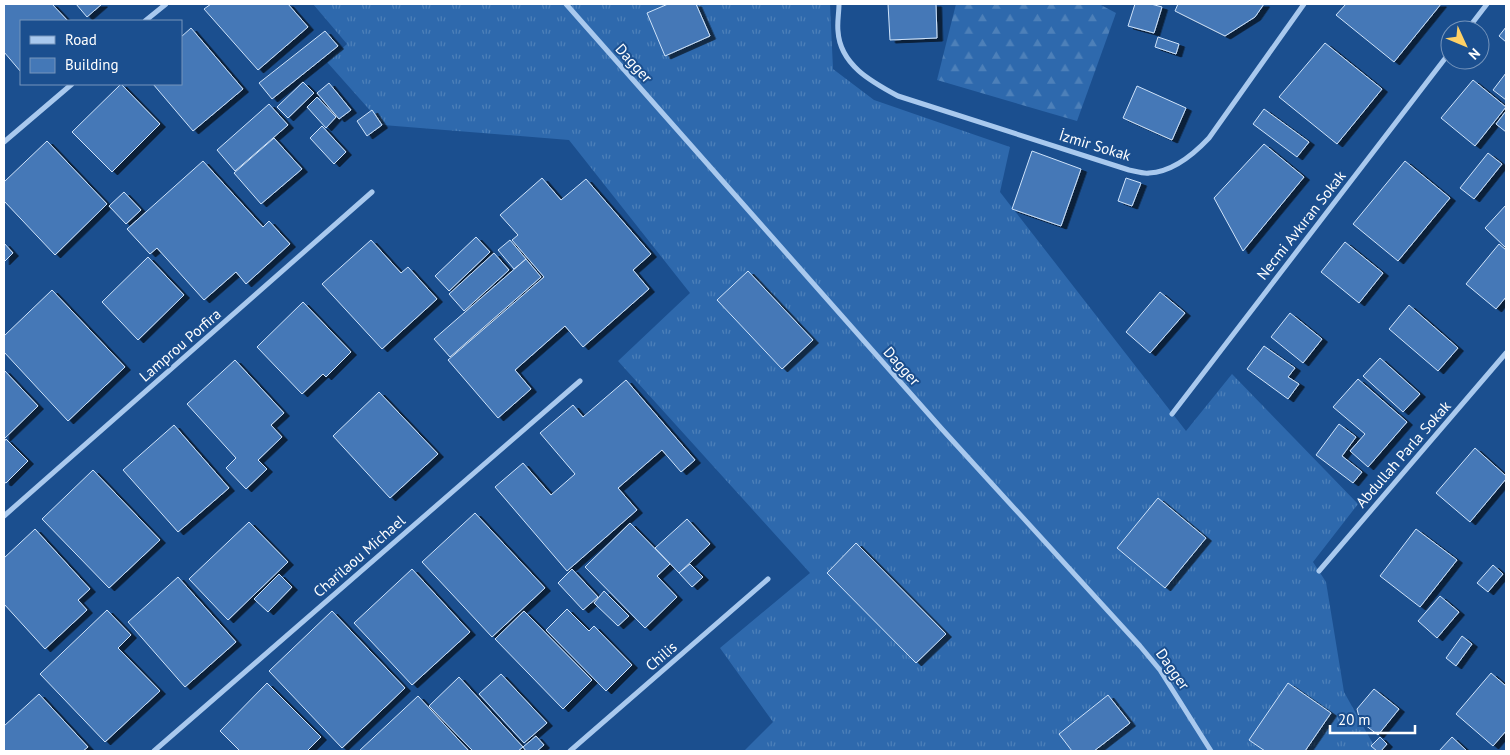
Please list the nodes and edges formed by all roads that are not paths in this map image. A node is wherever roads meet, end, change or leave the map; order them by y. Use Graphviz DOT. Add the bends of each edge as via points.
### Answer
graph roads {
  1 [pos="166,4"];
  2 [pos="566,4"];
  3 [pos="839,4"];
  4 [pos="1304,4"];
  5 [pos="1487,4"];
  6 [pos="146,20"];
  7 [pos="1475,20"];
  8 [pos="1440,65"];
  9 [pos="71,85"];
  10 [pos="4,142"];
  11 [pos="372,192"];
  12 [pos="1506,354"];
  13 [pos="580,380"];
  14 [pos="1172,414"];
  15 [pos="4,516"];
  16 [pos="1319,571"];
  17 [pos="768,579"];
  18 [pos="154,751"];
  19 [pos="570,751"];
  20 [pos="1211,751"];
  1 -- 6 [label="street"];
  2 -- 20 [label="street, Dagger" via="915,399 1140,646 1160,670"];
  3 -- 4 [label="street, İzmir Sokak" via="841,46 857,70 878,86 898,96 1148,173 1166,170 1197,151"];
  5 -- 7 [label="street"];
  8 -- 14 [label="street, Necmi Avkıran Sokak"];
  9 -- 10 [label="street"];
  11 -- 15 [label="street, Lamprou Porfira"];
  12 -- 16 [label="street, Abdullah Parla Sokak"];
  13 -- 18 [label="street, Charilaou Michael"];
  17 -- 19 [label="street, Chilis"];
}
